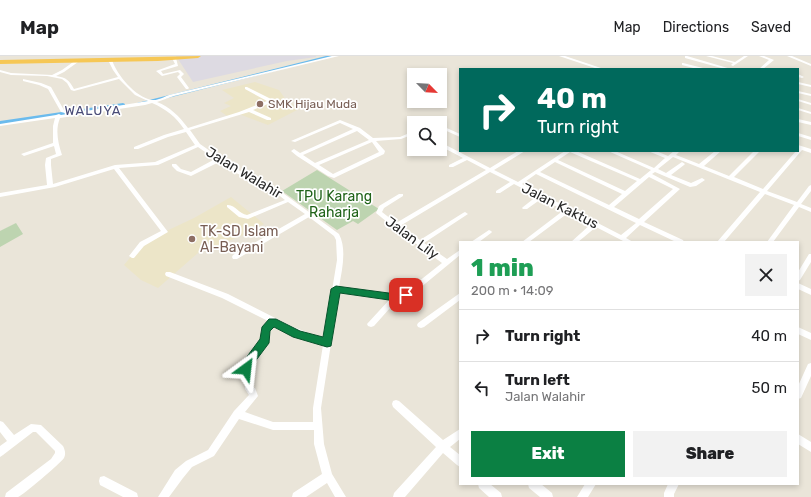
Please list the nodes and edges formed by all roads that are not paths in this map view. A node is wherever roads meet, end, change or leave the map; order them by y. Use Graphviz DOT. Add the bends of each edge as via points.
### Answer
graph roads {
  1 [pos="198,56"];
  2 [pos="337,56"];
  3 [pos="554,56"];
  4 [pos="561,56"];
  5 [pos="708,56"];
  6 [pos="736,56"];
  7 [pos="761,56"];
  8 [pos="789,56"];
  9 [pos="173,57"];
  10 [pos="686,57"];
  11 [pos="745,57"];
  12 [pos="76,58"];
  13 [pos="110,60"];
  14 [pos="1,62"];
  15 [pos="683,64"];
  16 [pos="736,64"];
  17 [pos="811,65"];
  18 [pos="592,68"];
  19 [pos="599,68"];
  20 [pos="698,68"];
  21 [pos="725,68"];
  22 [pos="730,68"];
  23 [pos="765,68"];
  24 [pos="267,69"];
  25 [pos="0,70"];
  26 [pos="52,76"];
  27 [pos="120,78"];
  28 [pos="24,80"];
  29 [pos="799,83"];
  30 [pos="811,86"];
  31 [pos="197,87"];
  32 [pos="188,88"];
  33 [pos="246,88"];
  34 [pos="799,92"];
  35 [pos="172,93"];
  36 [pos="811,95"];
  37 [pos="149,100"];
  38 [pos="799,100"];
  39 [pos="811,104"];
  40 [pos="799,109"];
  41 [pos="249,110"];
  42 [pos="92,112"];
  43 [pos="811,113"];
  44 [pos="60,114"];
  45 [pos="95,117"];
  46 [pos="269,119"];
  47 [pos="0,120"];
  48 [pos="799,120"];
  49 [pos="811,124"];
  50 [pos="0,125"];
  51 [pos="357,129"];
  52 [pos="188,130"];
  53 [pos="447,130"];
  54 [pos="799,131"];
  55 [pos="799,134"];
  56 [pos="407,135"];
  57 [pos="811,135"];
  58 [pos="459,136"];
  59 [pos="811,138"];
  60 [pos="373,140"];
  61 [pos="293,141"];
  62 [pos="56,144"];
  63 [pos="198,145"];
  64 [pos="136,148"];
  65 [pos="447,148"];
  66 [pos="800,148"];
  67 [pos="294,151"];
  68 [pos="811,151"];
  69 [pos="470,152"];
  70 [pos="520,152"];
  71 [pos="566,152"];
  72 [pos="574,152"];
  73 [pos="613,152"];
  74 [pos="656,152"];
  75 [pos="717,152"];
  76 [pos="756,152"];
  77 [pos="797,152"];
  78 [pos="24,154"];
  79 [pos="299,155"];
  80 [pos="672,155"];
  81 [pos="464,157"];
  82 [pos="218,160"];
  83 [pos="554,160"];
  84 [pos="682,164"];
  85 [pos="174,165"];
  86 [pos="315,165"];
  87 [pos="451,166"];
  88 [pos="700,166"];
  89 [pos="115,167"];
  90 [pos="655,169"];
  91 [pos="490,170"];
  92 [pos="536,172"];
  93 [pos="648,175"];
  94 [pos="667,175"];
  95 [pos="730,178"];
  96 [pos="702,180"];
  97 [pos="641,181"];
  98 [pos="516,183"];
  99 [pos="50,186"];
  100 [pos="811,186"];
  101 [pos="764,191"];
  102 [pos="498,192"];
  103 [pos="626,194"];
  104 [pos="0,195"];
  105 [pos="402,195"];
  106 [pos="541,196"];
  107 [pos="289,200"];
  108 [pos="798,205"];
  109 [pos="229,206"];
  110 [pos="610,207"];
  111 [pos="525,208"];
  112 [pos="568,210"];
  113 [pos="811,210"];
  114 [pos="465,214"];
  115 [pos="308,215"];
  116 [pos="640,222"];
  117 [pos="596,224"];
  118 [pos="395,226"];
  119 [pos="489,232"];
  120 [pos="625,240"];
  121 [pos="478,241"];
  122 [pos="527,241"];
  123 [pos="575,241"];
  124 [pos="680,241"];
  125 [pos="721,241"];
  126 [pos="771,241"];
  127 [pos="419,243"];
  128 [pos="458,255"];
  129 [pos="132,256"];
  130 [pos="811,256"];
  131 [pos="235,257"];
  132 [pos="446,262"];
  133 [pos="168,274"];
  134 [pos="799,276"];
  135 [pos="799,286"];
  136 [pos="336,289"];
  137 [pos="811,292"];
  138 [pos="396,297"];
  139 [pos="459,298"];
  140 [pos="273,321"];
  141 [pos="371,324"];
  142 [pos="421,325"];
  143 [pos="799,331"];
  144 [pos="811,337"];
  145 [pos="327,343"];
  146 [pos="811,367"];
  147 [pos="799,393"];
  148 [pos="396,404"];
  149 [pos="237,414"];
  150 [pos="0,425"];
  151 [pos="318,426"];
  152 [pos="459,434"];
  153 [pos="799,440"];
  154 [pos="13,442"];
  155 [pos="444,446"];
  156 [pos="811,447"];
  157 [pos="0,452"];
  158 [pos="459,461"];
  159 [pos="328,476"];
  160 [pos="104,481"];
  161 [pos="484,485"];
  162 [pos="534,485"];
  163 [pos="590,485"];
  164 [pos="674,485"];
  165 [pos="669,495"];
  166 [pos="10,497"];
  167 [pos="133,497"];
  168 [pos="163,497"];
  169 [pos="298,497"];
  170 [pos="341,497"];
  171 [pos="398,497"];
  172 [pos="497,497"];
  173 [pos="548,497"];
  174 [pos="582,497"];
  1 -- 9 [label="highway"];
  2 -- 31 [label="street"];
  3 -- 18 [label="street"];
  4 -- 19 [label="street"];
  5 -- 16 [label="street"];
  6 -- 11 [label="street"];
  7 -- 23 [label="street" via="772,60"];
  8 -- 17 [label="street"];
  9 -- 12 [label="highway"];
  9 -- 13 [label="highway"];
  9 -- 32 [label="street" via="178,65 158,71 162,75 179,71 182,74 179,77"];
  10 -- 21 [label="street"];
  11 -- 16 [label="street"];
  12 -- 13 [label="highway"];
  12 -- 14 [label="highway"];
  12 -- 26 [label="street" via="63,71"];
  13 -- 27 [label="street, Jalan Walahir"];
  15 -- 20 [label="street"];
  16 -- 22 [label="street"];
  24 -- 31 [label="street"];
  25 -- 26 [label="street" via="16,74"];
  26 -- 27 [label="street" via="63,78 74,90"];
  27 -- 37 [label="street, Jalan Walahir" via="135,92"];
  28 -- 44 [label="street" via="50,88"];
  29 -- 30 [label="street"];
  31 -- 32 [label="street"];
  31 -- 35 [label="street"];
  32 -- 35 [label="street"];
  33 -- 41 [label="street" via="271,100"];
  34 -- 36 [label="street"];
  35 -- 37 [label="street"];
  35 -- 37 [label="street"];
  37 -- 42 [label="street" via="145,104"];
  37 -- 44 [label="street"];
  37 -- 52 [label="street, Jalan Walahir" via="174,114"];
  38 -- 39 [label="street"];
  40 -- 43 [label="street"];
  41 -- 46 [label="street"];
  41 -- 52 [label="street"];
  42 -- 44 [label="street"];
  42 -- 45 [label="street"];
  44 -- 47 [label="street"];
  44 -- 50 [label="street"];
  44 -- 62 [label="street" via="54,126"];
  48 -- 49 [label="street"];
  51 -- 60 [label="street"];
  51 -- 61 [label="street" via="339,122"];
  51 -- 79 [label="street"];
  52 -- 63 [label="street, Jalan Walahir"];
  52 -- 64 [label="street"];
  53 -- 58 [label="street"];
  54 -- 57 [label="street"];
  55 -- 59 [label="street"];
  56 -- 60 [label="street"];
  60 -- 86 [label="street"];
  60 -- 86 [label="street" via="382,153 334,176"];
  62 -- 78 [label="street"];
  62 -- 99 [label="street" via="59,155 49,159 47,167"];
  63 -- 82 [label="street, Jalan Walahir"];
  63 -- 89 [label="street" via="156,164"];
  65 -- 81 [label="street, Jalan Kaktus"];
  66 -- 68 [label="street"];
  67 -- 79 [label="street"];
  69 -- 81 [label="street"];
  70 -- 91 [label="street"];
  71 -- 83 [label="street"];
  72 -- 97 [label="street"];
  73 -- 90 [label="street"];
  74 -- 80 [label="street"];
  75 -- 88 [label="street"];
  76 -- 95 [label="street"];
  77 -- 101 [label="street"];
  79 -- 86 [label="street"];
  80 -- 88 [label="street"];
  80 -- 90 [label="street"];
  81 -- 87 [label="street"];
  81 -- 91 [label="street, Jalan Kaktus"];
  82 -- 85 [label="street" via="191,174 179,170"];
  82 -- 107 [label="street, Jalan Walahir" via="263,183"];
  83 -- 92 [label="street"];
  83 -- 103 [label="street"];
  84 -- 94 [label="street"];
  88 -- 95 [label="street"];
  89 -- 99 [label="street"];
  89 -- 129 [label="street" via="165,232 142,244"];
  90 -- 93 [label="street"];
  90 -- 94 [label="street"];
  91 -- 98 [label="street, Jalan Kaktus"];
  91 -- 118 [label="street"];
  92 -- 98 [label="street"];
  92 -- 110 [label="street"];
  93 -- 97 [label="street"];
  93 -- 116 [label="street" via="677,189"];
  94 -- 96 [label="street" via="691,186"];
  95 -- 101 [label="street"];
  97 -- 103 [label="street"];
  98 -- 102 [label="street"];
  98 -- 106 [label="street, Jalan Kaktus"];
  99 -- 104 [label="street"];
  100 -- 108 [label="street"];
  101 -- 108 [label="street"];
  101 -- 125 [label="street"];
  103 -- 110 [label="street"];
  105 -- 118 [label="street, Jalan Lily" via="381,208 379,213"];
  106 -- 111 [label="street"];
  106 -- 112 [label="street, Jalan Kaktus"];
  107 -- 109 [label="street" via="248,217 241,216"];
  107 -- 115 [label="street, Jalan Walahir"];
  108 -- 113 [label="street"];
  108 -- 126 [label="street"];
  110 -- 116 [label="street"];
  112 -- 117 [label="street, Jalan Kaktus"];
  112 -- 122 [label="street"];
  114 -- 127 [label="street"];
  115 -- 131 [label="street"];
  115 -- 136 [label="street, Jalan Walahir" via="332,231 339,240 340,260"];
  116 -- 120 [label="street"];
  116 -- 124 [label="street"];
  117 -- 120 [label="street, Jalan Kaktus"];
  117 -- 123 [label="street"];
  118 -- 127 [label="street, Jalan Lily"];
  119 -- 121 [label="street"];
  127 -- 132 [label="street, Jalan Lily"];
  128 -- 132 [label="street"];
  130 -- 134 [label="street"];
  132 -- 138 [label="street" via="406,295"];
  133 -- 140 [label="street" via="225,296"];
  135 -- 137 [label="street"];
  136 -- 138 [label="street"];
  136 -- 145 [label="street, Jalan Walahir"];
  138 -- 141 [label="street"];
  139 -- 142 [label="street"];
  140 -- 145 [label="street" via="297,334"];
  140 -- 149 [label="street" via="265,330 265,340 246,369 249,389 254,396"];
  143 -- 144 [label="street"];
  145 -- 151 [label="street, Jalan Walahir" via="317,408"];
  146 -- 147 [label="street"];
  148 -- 155 [label="street"];
  149 -- 151 [label="street" via="272,426"];
  149 -- 168 [label="street" via="211,453 189,464"];
  150 -- 154 [label="street"];
  151 -- 159 [label="street, Jalan Walahir" via="318,444"];
  152 -- 155 [label="street"];
  153 -- 156 [label="street"];
  154 -- 157 [label="street"];
  154 -- 166 [label="street" via="31,428 38,428 60,449 60,455"];
  155 -- 158 [label="street"];
  155 -- 171 [label="street"];
  159 -- 169 [label="street"];
  159 -- 170 [label="street, Jalan Walahir"];
  160 -- 167 [label="street"];
  161 -- 172 [label="street"];
  162 -- 173 [label="street"];
  163 -- 174 [label="street"];
  164 -- 165 [label="street"];
}
